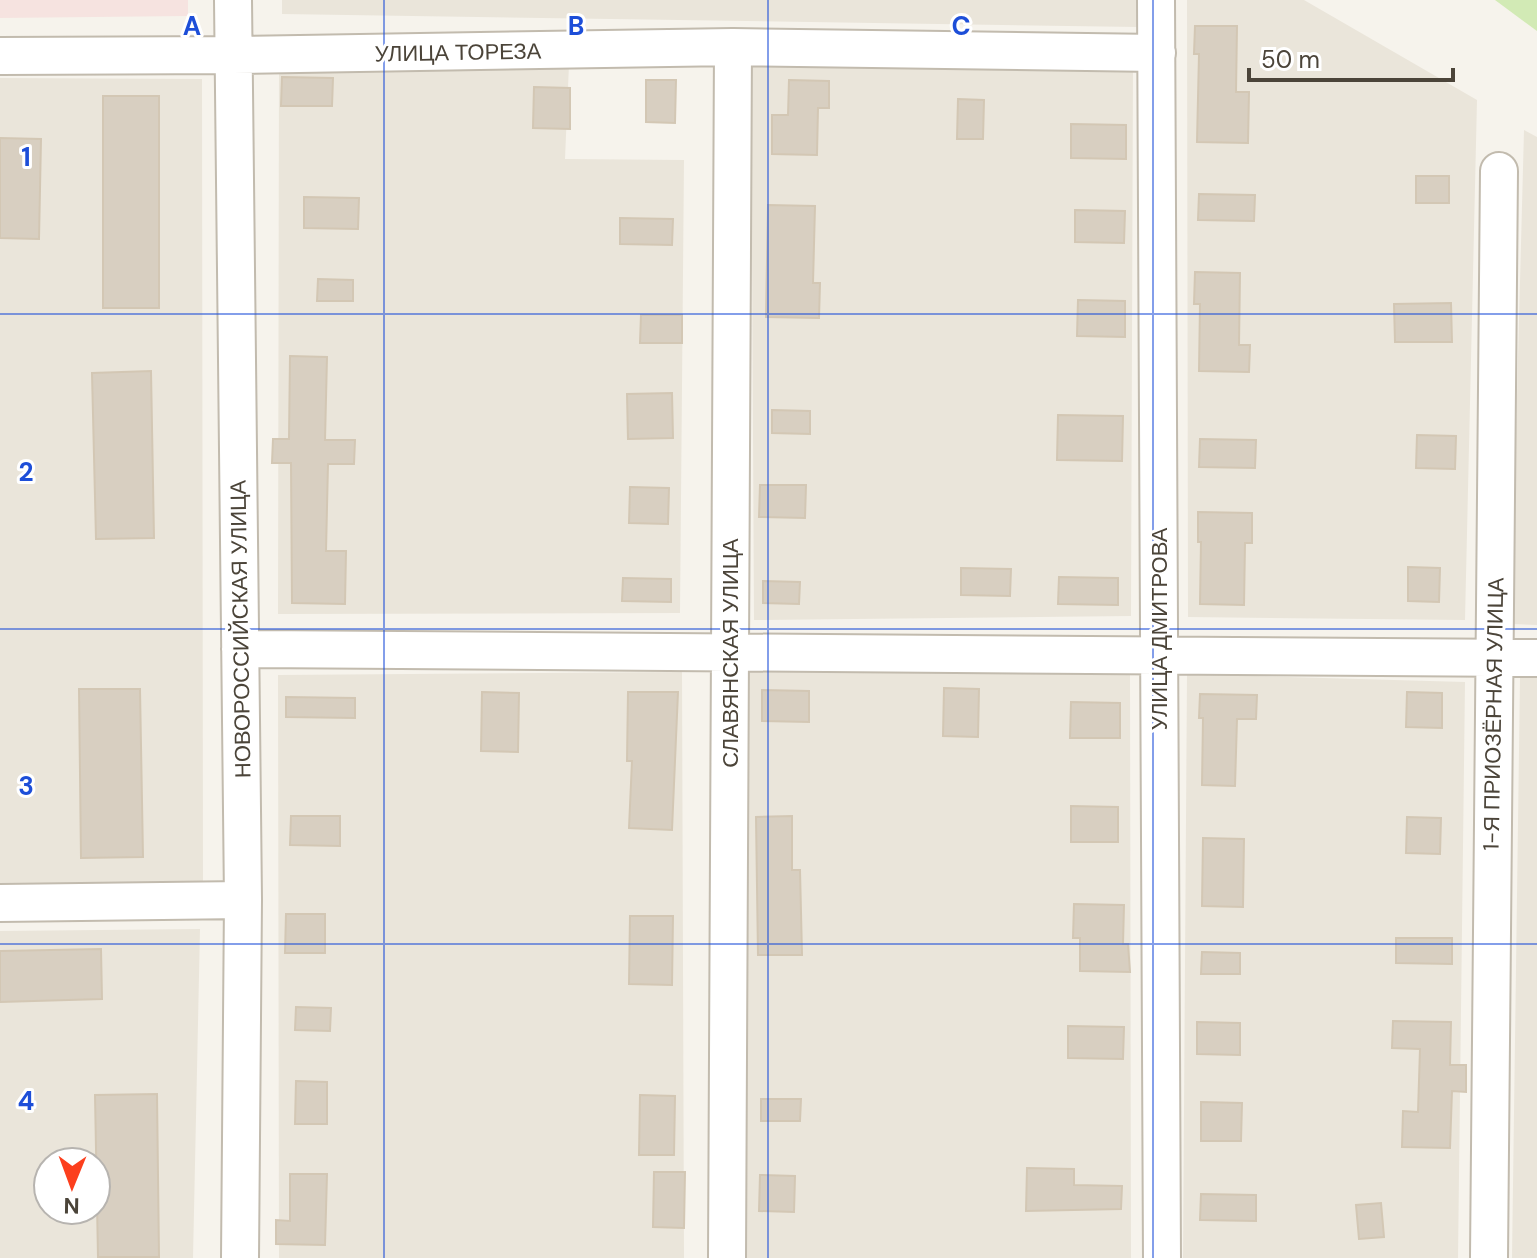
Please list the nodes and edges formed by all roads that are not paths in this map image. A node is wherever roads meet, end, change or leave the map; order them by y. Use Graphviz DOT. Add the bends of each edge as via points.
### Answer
graph roads {
  1 [pos="233,0"];
  2 [pos="1156,0"];
  3 [pos="733,47"];
  4 [pos="1157,53"];
  5 [pos="233,55"];
  6 [pos="0,56"];
  7 [pos="1499,171"];
  8 [pos="240,649"];
  9 [pos="730,652"];
  10 [pos="1159,655"];
  11 [pos="1494,658"];
  12 [pos="1537,658"];
  13 [pos="243,900"];
  14 [pos="0,903"];
  15 [pos="240,1258"];
  16 [pos="727,1258"];
  17 [pos="1162,1258"];
  18 [pos="1489,1258"];
  1 -- 5 [label="street, НОВОРОССИЙСКАЯ УЛИЦА"];
  2 -- 4 [label="street, УЛИЦА ДМИТРОВА"];
  3 -- 4 [label="street, УЛИЦА ТОРЕЗА"];
  3 -- 5 [label="street, УЛИЦА ТОРЕЗА"];
  3 -- 9 [label="street, СЛАВЯНСКАЯ УЛИЦА"];
  4 -- 10 [label="street, УЛИЦА ДМИТРОВА"];
  5 -- 6 [label="street, УЛИЦА ТОРЕЗА"];
  5 -- 8 [label="street, НОВОРОССИЙСКАЯ УЛИЦА"];
  7 -- 11 [label="street, 1-Я ПРИОЗЁРНАЯ УЛИЦА"];
  8 -- 9 [label="street"];
  8 -- 13 [label="street, НОВОРОССИЙСКАЯ УЛИЦА"];
  9 -- 10 [label="street"];
  9 -- 16 [label="street, СЛАВЯНСКАЯ УЛИЦА"];
  10 -- 11 [label="street"];
  10 -- 17 [label="street, УЛИЦА ДМИТРОВА"];
  11 -- 12 [label="street"];
  11 -- 18 [label="street, 1-Я ПРИОЗЁРНАЯ УЛИЦА"];
  13 -- 14 [label="street"];
  13 -- 15 [label="street, НОВОРОССИЙСКАЯ УЛИЦА"];
}
